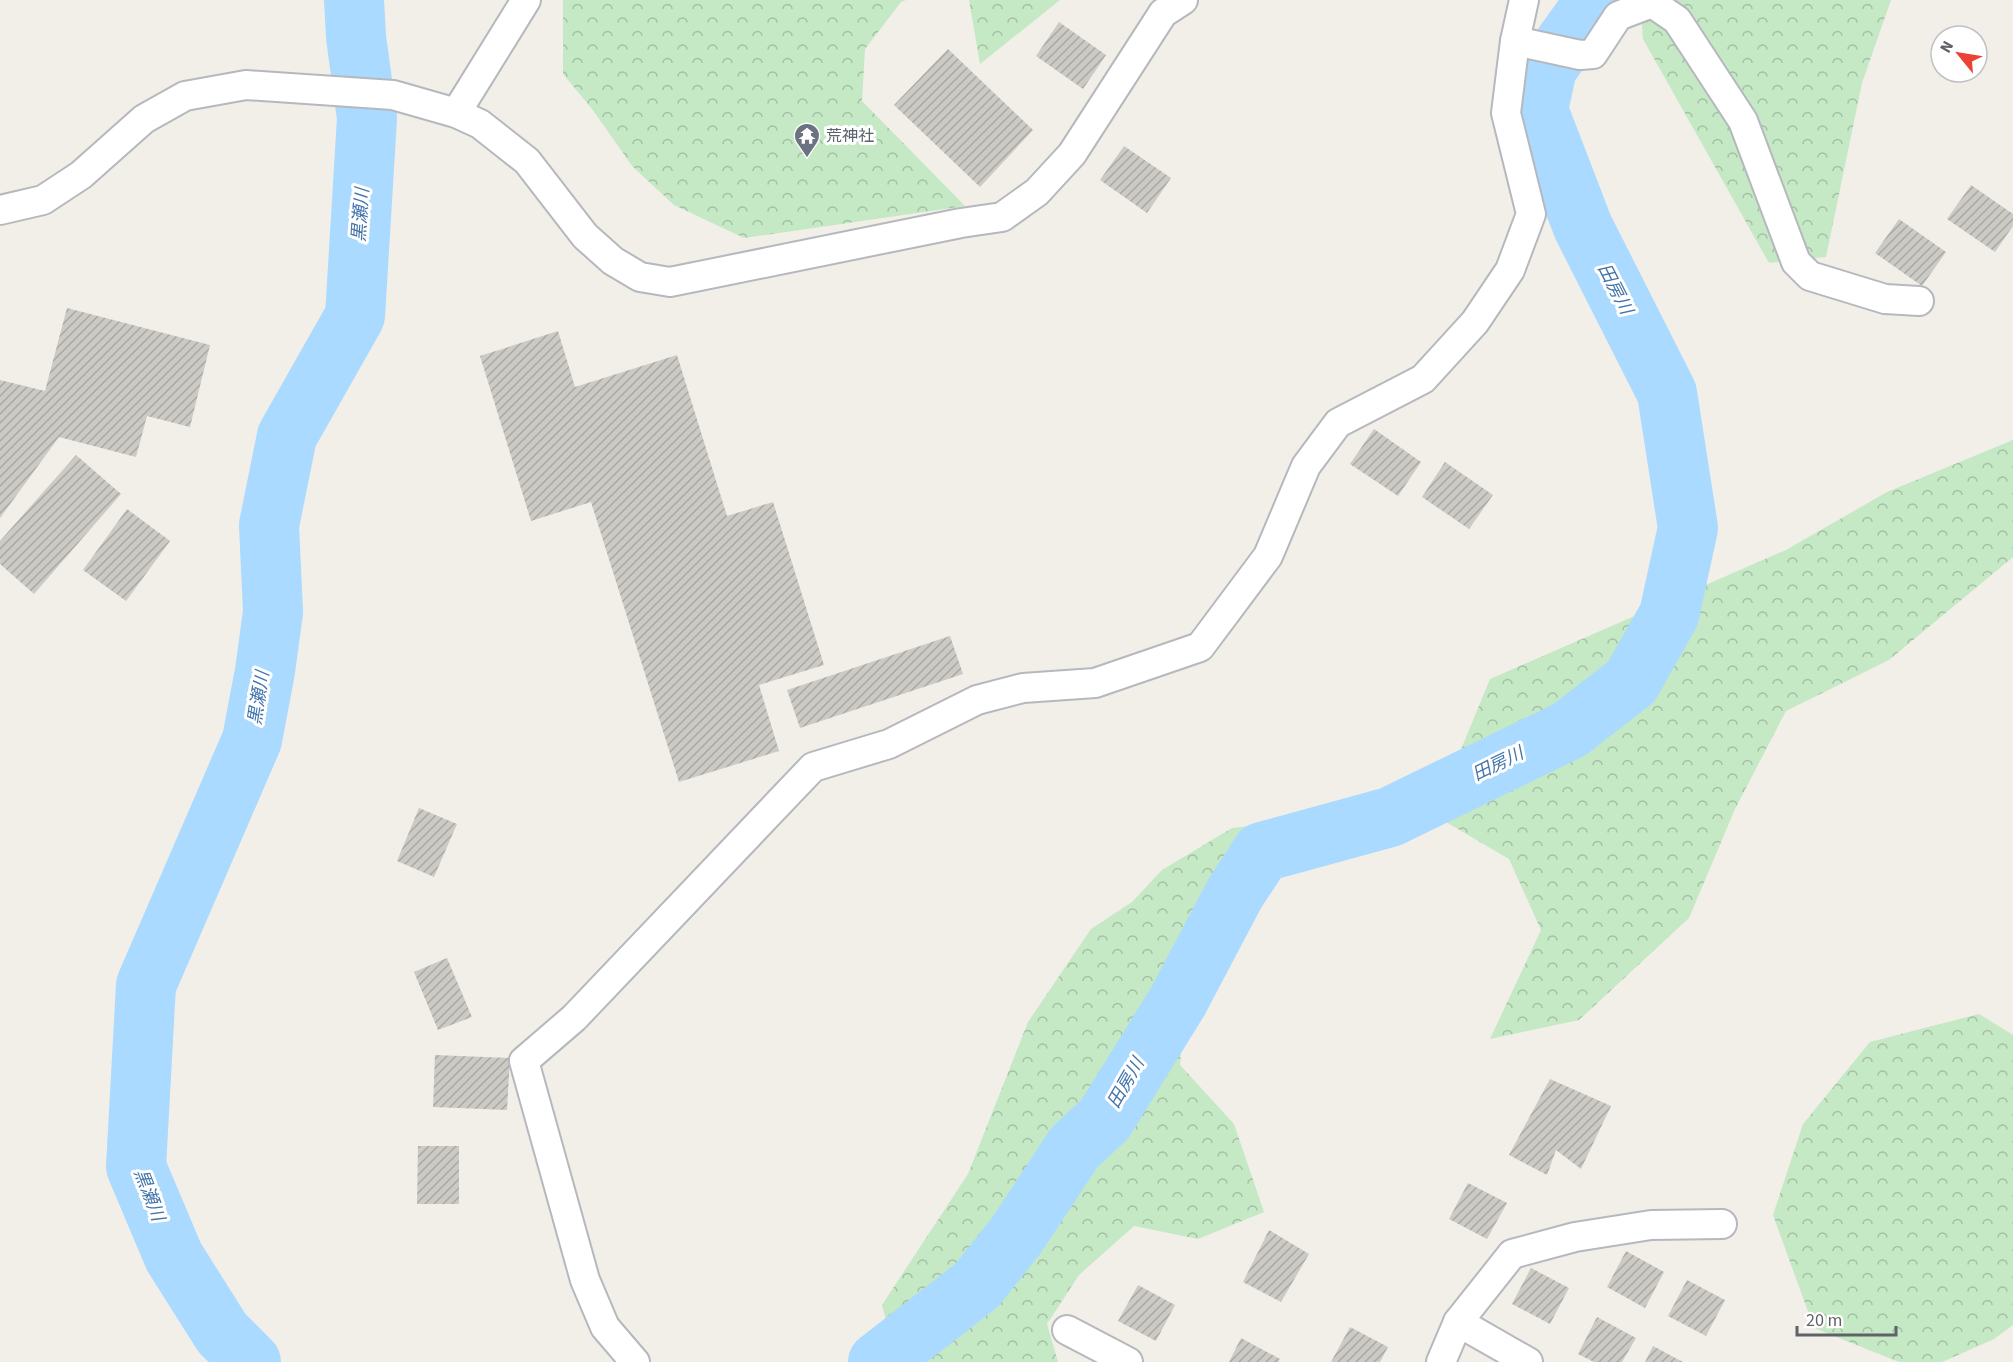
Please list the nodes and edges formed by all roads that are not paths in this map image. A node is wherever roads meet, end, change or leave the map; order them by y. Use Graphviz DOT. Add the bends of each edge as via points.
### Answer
graph roads {
  1 [pos="526,0"];
  2 [pos="1183,0"];
  3 [pos="1524,0"];
  4 [pos="1523,43"];
  5 [pos="456,113"];
  6 [pos="0,210"];
  7 [pos="1919,302"];
  8 [pos="1722,1224"];
  9 [pos="1458,1322"];
  10 [pos="1067,1330"];
  11 [pos="635,1362"];
  12 [pos="1128,1362"];
  13 [pos="1441,1362"];
  14 [pos="1528,1362"];
  1 -- 5 [label="street"];
  2 -- 5 [label="street" via="1163,13 1072,154 1037,192 1002,217 670,282 640,277 613,261 585,236 527,161 480,124"];
  3 -- 4 [label="street"];
  4 -- 7 [label="street" via="1580,55 1593,54 1618,16 1652,3 1677,20 1743,121 1796,262 1810,276 1885,299"];
  4 -- 11 [label="street" via="1506,113 1531,214 1510,270 1475,322 1423,379 1338,423 1306,466 1268,556 1200,646 1095,683 1023,688 977,700 889,744 813,767 574,1018 524,1061 585,1280 605,1327"];
  5 -- 6 [label="street" via="393,95 246,85 184,96 144,119 81,176 43,200"];
  8 -- 9 [label="street" via="1651,1225 1575,1237 1512,1254"];
  9 -- 13 [label="street"];
  9 -- 14 [label="street"];
  10 -- 12 [label="street"];
}
